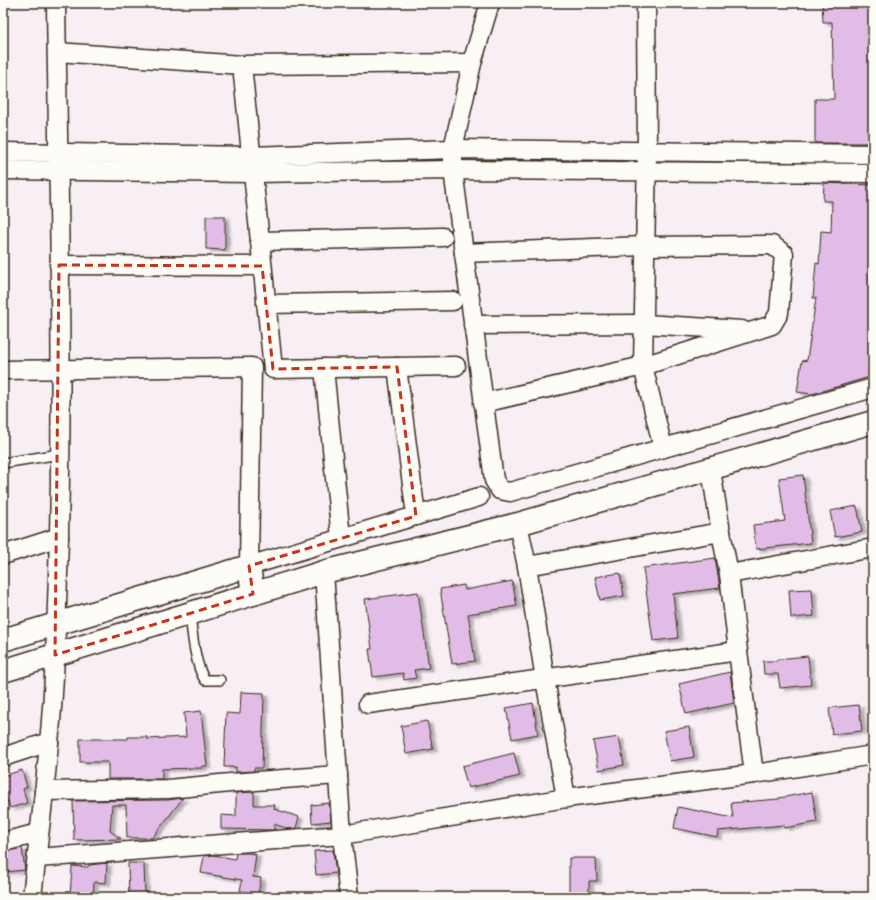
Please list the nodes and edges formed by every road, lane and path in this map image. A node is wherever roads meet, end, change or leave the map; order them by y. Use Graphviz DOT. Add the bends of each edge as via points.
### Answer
graph roads {
  1 [pos="56,3"];
  2 [pos="490,3"];
  3 [pos="646,3"];
  4 [pos="57,52"];
  5 [pos="472,63"];
  6 [pos="242,65"];
  7 [pos="453,149"];
  8 [pos="3,152"];
  9 [pos="648,152"];
  10 [pos="873,154"];
  11 [pos="58,162"];
  12 [pos="252,164"];
  13 [pos="3,170"];
  14 [pos="453,170"];
  15 [pos="647,171"];
  16 [pos="873,173"];
  17 [pos="443,237"];
  18 [pos="260,241"];
  19 [pos="645,246"];
  20 [pos="464,253"];
  21 [pos="59,265"];
  22 [pos="262,266"];
  23 [pos="453,301"];
  24 [pos="266,304"];
  25 [pos="644,324"];
  26 [pos="473,325"];
  27 [pos="754,331"];
  28 [pos="456,366"];
  29 [pos="643,366"];
  30 [pos="397,367"];
  31 [pos="324,368"];
  32 [pos="61,369"];
  33 [pos="3,370"];
  34 [pos="873,388"];
  35 [pos="484,403"];
  36 [pos="873,422"];
  37 [pos="663,448"];
  38 [pos="60,454"];
  39 [pos="3,463"];
  40 [pos="711,470"];
  41 [pos="479,497"];
  42 [pos="416,516"];
  43 [pos="518,524"];
  44 [pos="721,532"];
  45 [pos="59,537"];
  46 [pos="341,538"];
  47 [pos="873,548"];
  48 [pos="3,555"];
  49 [pos="249,566"];
  50 [pos="527,566"];
  51 [pos="324,572"];
  52 [pos="729,574"];
  53 [pos="253,594"];
  54 [pos="190,614"];
  55 [pos="56,623"];
  56 [pos="3,640"];
  57 [pos="738,651"];
  58 [pos="55,655"];
  59 [pos="3,671"];
  60 [pos="544,679"];
  61 [pos="220,680"];
  62 [pos="368,704"];
  63 [pos="49,742"];
  64 [pos="873,755"];
  65 [pos="3,757"];
  66 [pos="754,774"];
  67 [pos="338,775"];
  68 [pos="44,791"];
  69 [pos="566,798"];
  70 [pos="39,833"];
  71 [pos="342,836"];
  72 [pos="3,842"];
  73 [pos="37,858"];
  74 [pos="32,897"];
  75 [pos="349,897"];
  1 -- 4 [label="street"];
  2 -- 5 [label="street"];
  3 -- 9 [label="street"];
  4 -- 6 [label="street"];
  4 -- 11 [label="street"];
  5 -- 6 [label="street"];
  5 -- 7 [label="street"];
  6 -- 12 [label="street"];
  7 -- 9 [label="street"];
  7 -- 12 [label="street"];
  7 -- 14 [label="street"];
  8 -- 11 [label="street"];
  9 -- 10 [label="street"];
  9 -- 15 [label="street"];
  11 -- 12 [label="street"];
  11 -- 13 [label="street"];
  11 -- 21 [label="street"];
  12 -- 14 [label="street"];
  12 -- 18 [label="street"];
  14 -- 15 [label="street"];
  14 -- 20 [label="street"];
  15 -- 16 [label="street"];
  15 -- 19 [label="street"];
  17 -- 18 [label="street"];
  18 -- 22 [label="street"];
  19 -- 20 [label="street"];
  19 -- 25 [label="street"];
  19 -- 27 [label="street" via="772,245 784,254 779,313 772,325"];
  20 -- 26 [label="street"];
  21 -- 22 [label="street"];
  21 -- 32 [label="street"];
  22 -- 24 [label="street"];
  23 -- 24 [label="street"];
  24 -- 31 [label="street" via="273,369"];
  25 -- 26 [label="street"];
  25 -- 27 [label="street"];
  25 -- 29 [label="street"];
  26 -- 35 [label="street"];
  27 -- 29 [label="street"];
  28 -- 30 [label="street"];
  29 -- 35 [label="street"];
  29 -- 37 [label="street"];
  30 -- 31 [label="street"];
  30 -- 42 [label="street"];
  31 -- 46 [label="street"];
  32 -- 33 [label="street"];
  32 -- 38 [label="street"];
  32 -- 49 [label="street" via="252,367"];
  34 -- 37 [label="street"];
  35 -- 37 [label="street" via="494,480 500,490 510,492"];
  36 -- 40 [label="street"];
  38 -- 39 [label="lane"];
  38 -- 45 [label="street"];
  40 -- 43 [label="street"];
  40 -- 44 [label="street"];
  41 -- 42 [label="street"];
  42 -- 46 [label="street"];
  43 -- 50 [label="street"];
  43 -- 51 [label="street"];
  44 -- 50 [label="street"];
  44 -- 52 [label="street"];
  45 -- 48 [label="street"];
  45 -- 55 [label="street"];
  46 -- 49 [label="street"];
  47 -- 52 [label="street"];
  49 -- 53 [label="street"];
  49 -- 55 [label="street"];
  50 -- 60 [label="street"];
  51 -- 53 [label="street"];
  51 -- 67 [label="street"];
  52 -- 57 [label="street"];
  53 -- 54 [label="street"];
  54 -- 58 [label="street"];
  54 -- 61 [label="lane" via="194,645 202,675 205,680"];
  55 -- 56 [label="street"];
  55 -- 58 [label="street"];
  57 -- 60 [label="street"];
  57 -- 66 [label="street"];
  58 -- 59 [label="street"];
  58 -- 63 [label="street"];
  60 -- 62 [label="street"];
  60 -- 69 [label="street"];
  63 -- 65 [label="street"];
  63 -- 68 [label="street"];
  64 -- 66 [label="street"];
  66 -- 69 [label="street"];
  67 -- 68 [label="street" via="168,789"];
  67 -- 71 [label="street"];
  68 -- 70 [label="street"];
  69 -- 71 [label="street"];
  70 -- 72 [label="street"];
  70 -- 73 [label="street"];
  71 -- 73 [label="street"];
  71 -- 75 [label="street"];
  73 -- 74 [label="street"];
}
